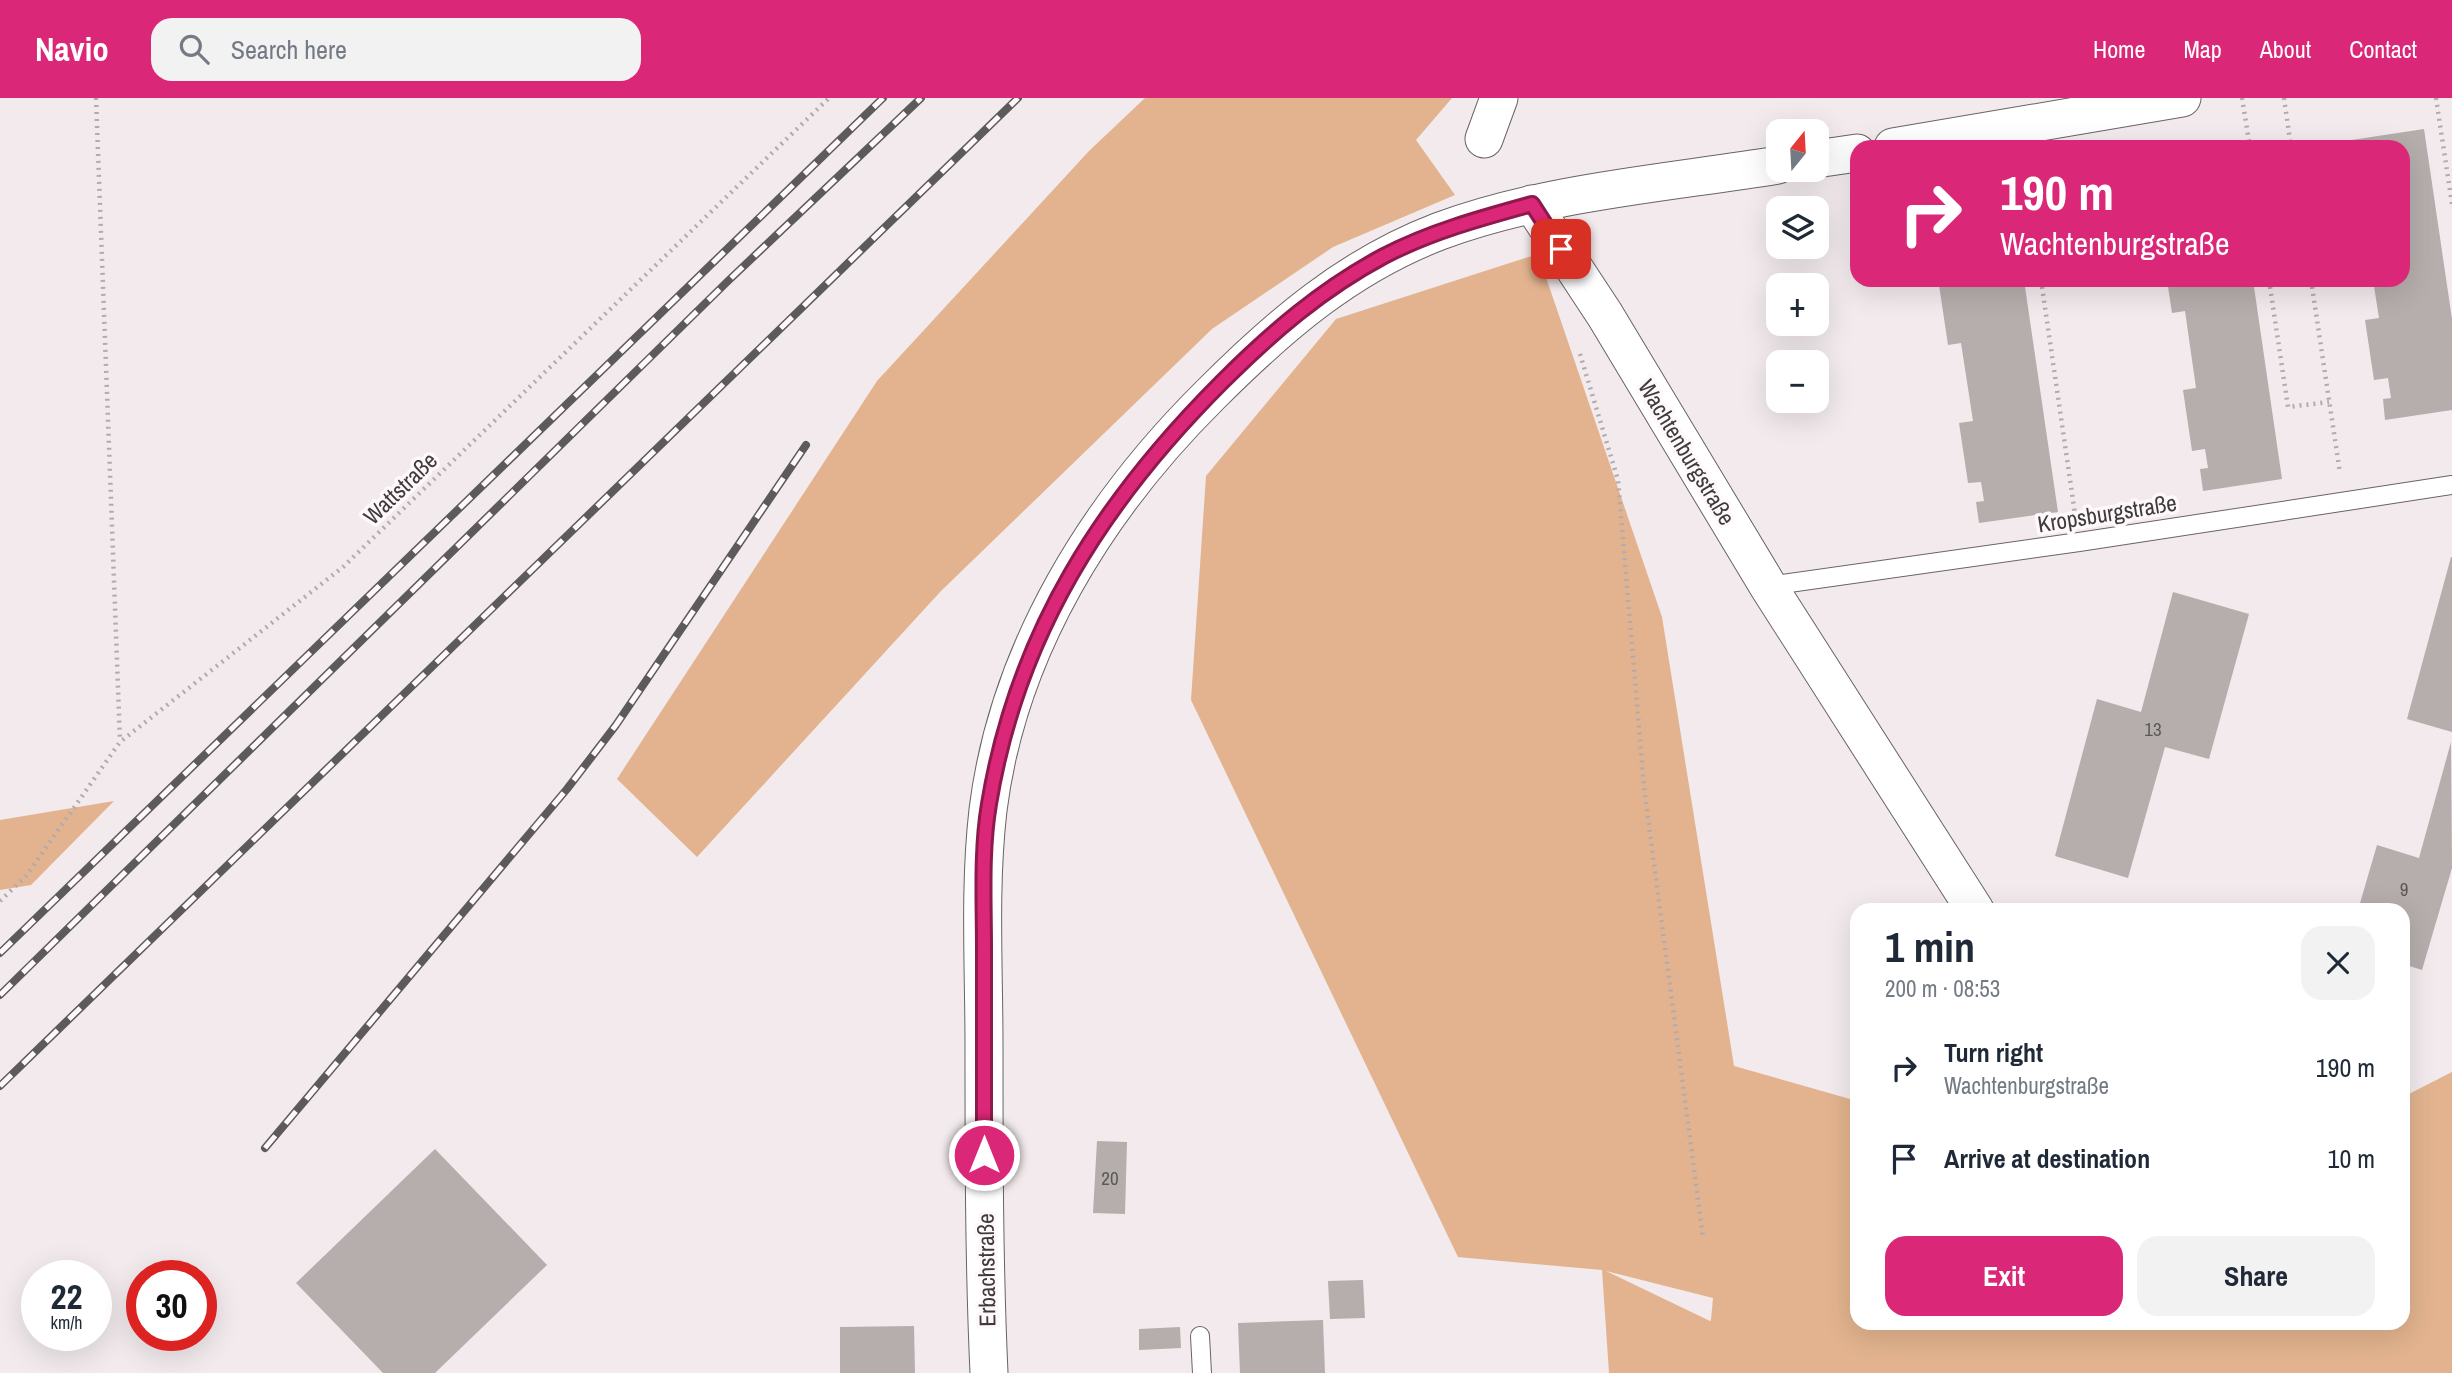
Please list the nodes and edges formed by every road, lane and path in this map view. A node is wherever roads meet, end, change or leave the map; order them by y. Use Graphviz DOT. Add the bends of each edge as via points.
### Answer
graph roads {
  1 [pos="96,98"];
  2 [pos="830,98"];
  3 [pos="1499,98"];
  4 [pos="2182,98"];
  5 [pos="2242,98"];
  6 [pos="2284,98"];
  7 [pos="2436,98"];
  8 [pos="1484,139"];
  9 [pos="1934,140"];
  10 [pos="2249,140"];
  11 [pos="2290,140"];
  12 [pos="1850,154"];
  13 [pos="1829,157"];
  14 [pos="1766,167"];
  15 [pos="1532,204"];
  16 [pos="2452,204"];
  17 [pos="2042,287"];
  18 [pos="2270,287"];
  19 [pos="2312,287"];
  20 [pos="1605,315"];
  21 [pos="2329,402"];
  22 [pos="2452,485"];
  23 [pos="2345,501"];
  24 [pos="2079,542"];
  25 [pos="1768,586"];
  26 [pos="120,742"];
  27 [pos="0,901"];
  28 [pos="1971,903"];
  29 [pos="1703,1238"];
  30 [pos="1200,1336"];
  31 [pos="989,1373"];
  32 [pos="1202,1373"];
  1 -- 26 [label="path"];
  2 -- 26 [label="path, Wattstraße" via="343,567"];
  3 -- 8 [label="street"];
  4 -- 9 [label="street"];
  5 -- 10 [label="path"];
  6 -- 11 [label="path"];
  7 -- 16 [label="path"];
  12 -- 13 [label="street"];
  14 -- 15 [label="street"];
  15 -- 20 [label="street, Wachtenburgstraße"];
  15 -- 31 [label="street, Erbachstraße" via="1442,230 1387,254 1302,309 1160,448 1104,519 1055,599 1006,723 985,840 984,1262"];
  17 -- 24 [label="path"];
  18 -- 21 [label="path" via="2288,407"];
  19 -- 21 [label="path"];
  20 -- 25 [label="street, Wachtenburgstraße"];
  20 -- 29 [label="path" via="1575,338 1618,480 1644,787"];
  21 -- 23 [label="path"];
  22 -- 23 [label="lane, Kropsburgstraße"];
  23 -- 24 [label="lane, Kropsburgstraße"];
  24 -- 25 [label="lane, Kropsburgstraße"];
  25 -- 28 [label="street, Wachtenburgstraße"];
  26 -- 27 [label="path, Wattstraße" via="26,876"];
  30 -- 32 [label="lane"];
}
